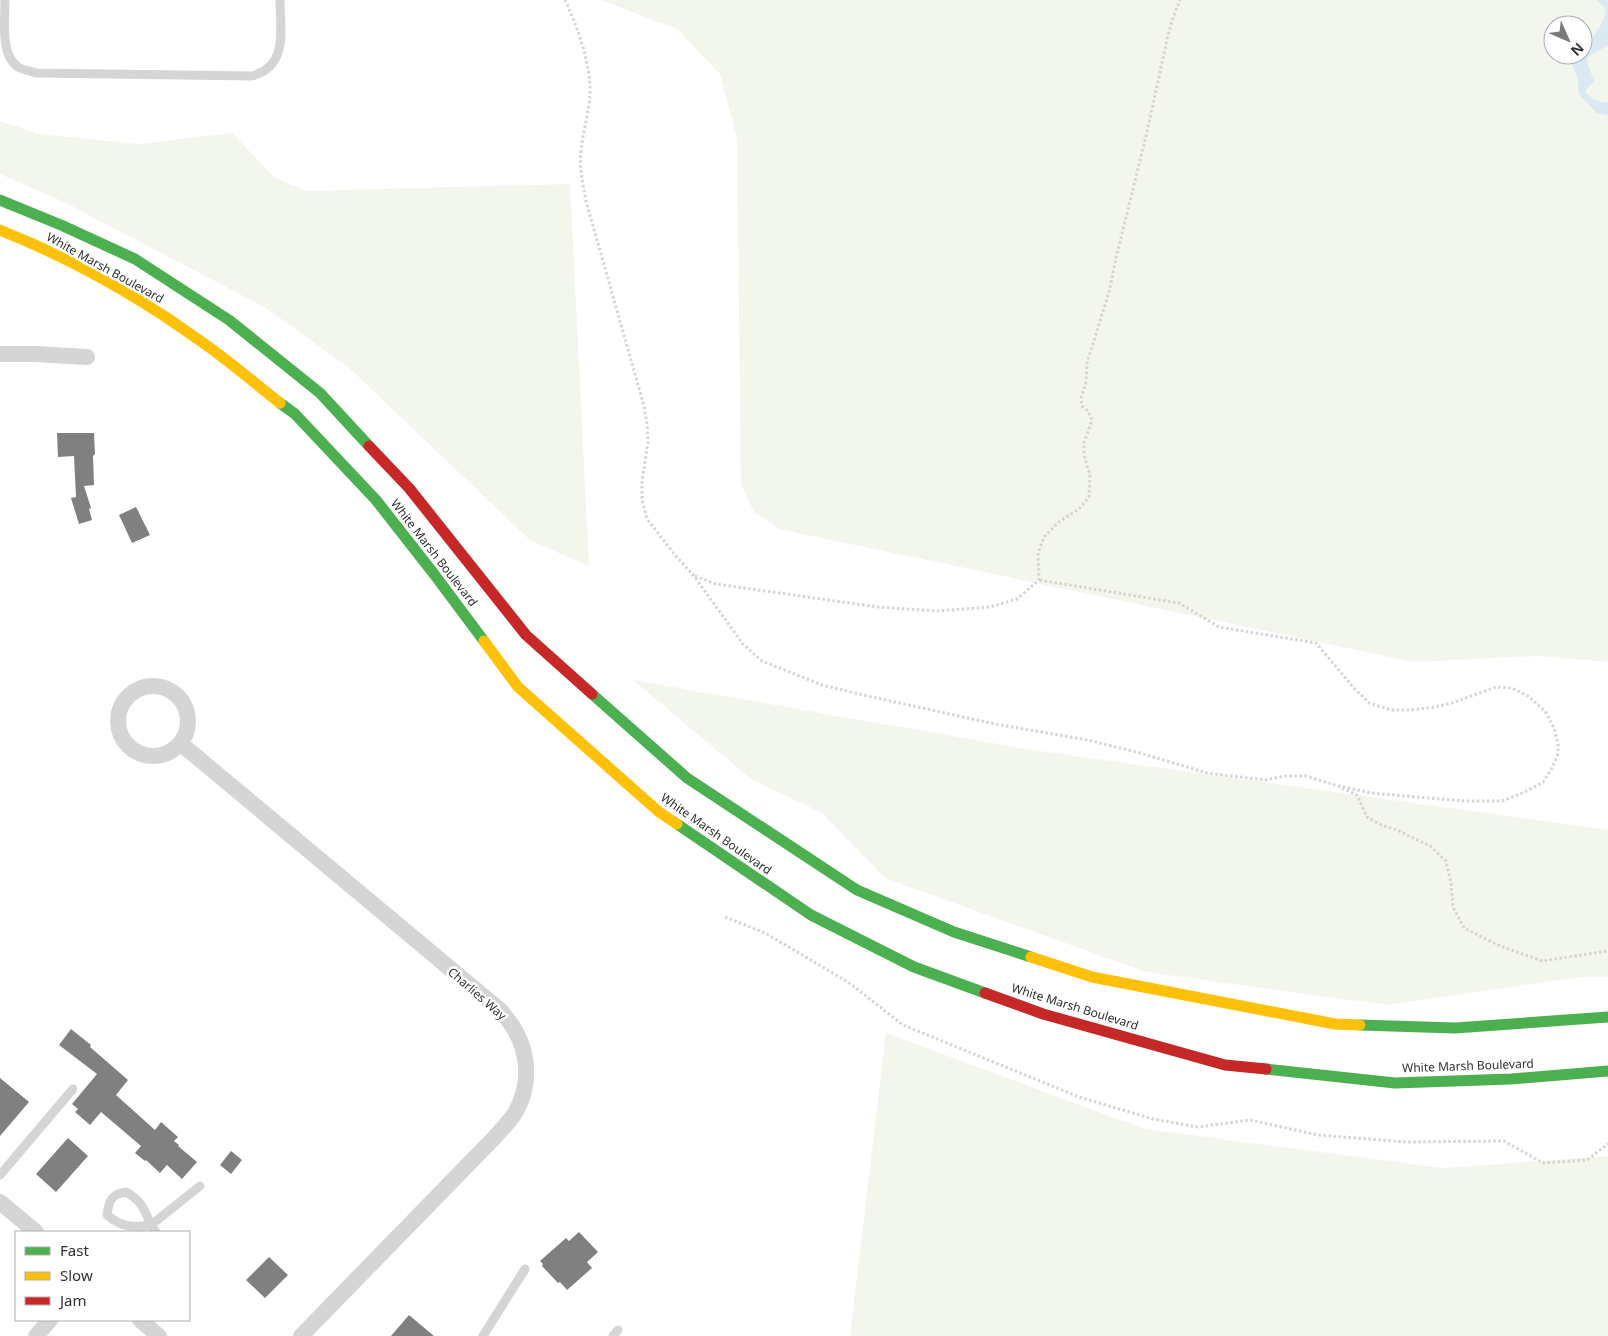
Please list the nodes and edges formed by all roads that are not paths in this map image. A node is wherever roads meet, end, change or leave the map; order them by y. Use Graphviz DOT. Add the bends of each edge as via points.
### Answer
graph roads {
  1 [pos="5,0"];
  2 [pos="280,0"];
  3 [pos="0,200"];
  4 [pos="0,230"];
  5 [pos="0,354"];
  6 [pos="87,357"];
  7 [pos="180,743"];
  8 [pos="1608,1017"];
  9 [pos="1608,1072"];
  10 [pos="73,1089"];
  11 [pos="0,1175"];
  12 [pos="200,1186"];
  13 [pos="0,1202"];
  14 [pos="153,1229"];
  15 [pos="35,1231"];
  16 [pos="525,1269"];
  17 [pos="49,1321"];
  18 [pos="36,1336"];
  19 [pos="301,1336"];
  20 [pos="484,1336"];
  1 -- 2 [label="lane" via="4,44 10,60 19,68 36,73 252,76 268,69 280,50"];
  3 -- 8 [label="main road, White Marsh Boulevard" via="61,224 135,260 229,320 313,387 409,488 526,635 687,778 857,890 954,932 1092,977 1335,1024 1455,1028"];
  4 -- 9 [label="main road, White Marsh Boulevard" via="126,292 200,340 296,414 376,500 518,687 659,812 811,915 914,967 1043,1014 1225,1065 1395,1083"];
  5 -- 6 [label="street"];
  7 -- 7 [label="street" via="161,755 150,756 130,748 123,739 118,718 127,697 148,686 171,691 186,709 186,733"];
  7 -- 19 [label="street, Charlies Way" via="500,1011 513,1027 524,1050 527,1071 524,1093 513,1116"];
  10 -- 11 [label="lane"];
  12 -- 14 [label="lane"];
  13 -- 15 [label="street"];
  14 -- 14 [label="lane" via="114,1221 107,1215 109,1202 119,1193 126,1192 137,1198"];
  16 -- 20 [label="lane"];
  17 -- 18 [label="street"];
}
